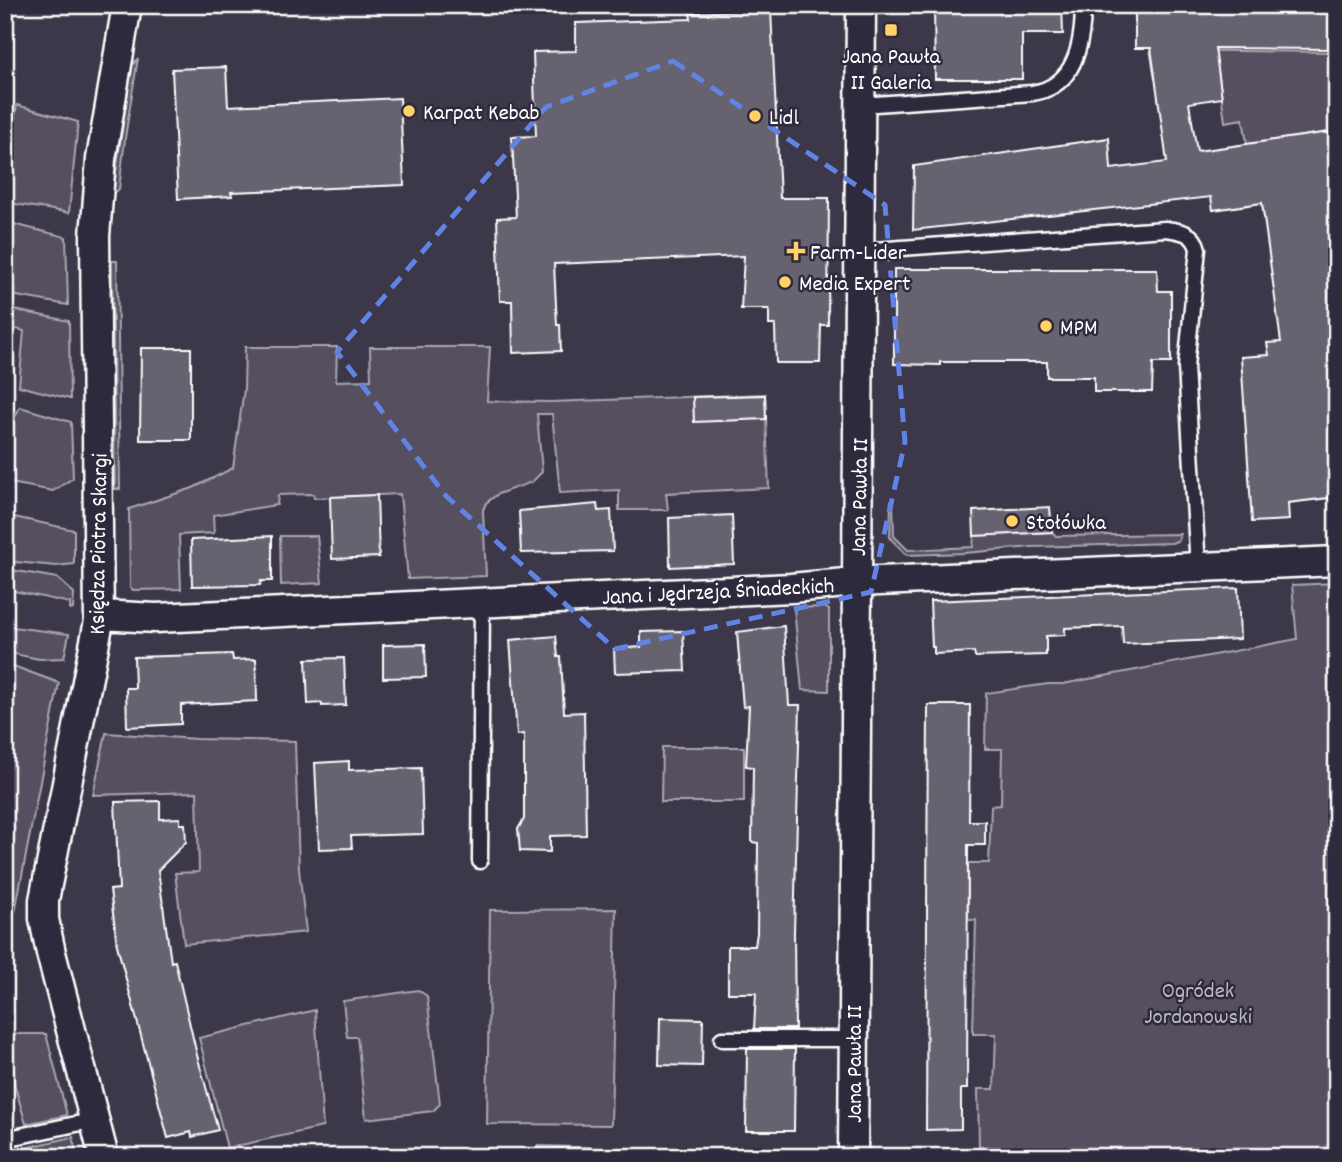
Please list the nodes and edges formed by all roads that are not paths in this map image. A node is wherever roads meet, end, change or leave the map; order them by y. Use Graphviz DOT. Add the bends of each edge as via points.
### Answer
graph roads {
  1 [pos="128,5"];
  2 [pos="861,5"];
  3 [pos="1083,5"];
  4 [pos="861,105"];
  5 [pos="860,251"];
  6 [pos="1337,561"];
  7 [pos="1198,567"];
  8 [pos="857,582"];
  9 [pos="482,602"];
  10 [pos="100,615"];
  11 [pos="480,861"];
  12 [pos="722,1039"];
  13 [pos="853,1040"];
  14 [pos="95,1120"];
  15 [pos="5,1139"];
  16 [pos="104,1157"];
  17 [pos="853,1157"];
  1 -- 10 [label="street, Księdza Piotra Skargi" via="101,159 95,236"];
  2 -- 4 [label="street, Jana Pawła II"];
  3 -- 4 [label="lane" via="1079,54 1048,89"];
  4 -- 5 [label="street, Jana Pawła II"];
  5 -- 7 [label="lane" via="1165,229 1192,237 1198,249 1186,367"];
  5 -- 8 [label="street, Jana Pawła II"];
  6 -- 7 [label="street, Jana i Jędrzeja Śniadeckich"];
  7 -- 8 [label="street, Jana i Jędrzeja Śniadeckich"];
  8 -- 9 [label="street, Jana i Jędrzeja Śniadeckich"];
  8 -- 13 [label="street, Jana Pawła II"];
  9 -- 10 [label="street, Jana i Jędrzeja Śniadeckich" via="156,618"];
  9 -- 11 [label="lane"];
  10 -- 14 [label="street, Księdza Piotra Skargi" via="44,900 44,919"];
  12 -- 13 [label="lane"];
  13 -- 17 [label="street, Jana Pawła II"];
  14 -- 15 [label="lane"];
  14 -- 16 [label="street, Księdza Piotra Skargi"];
}
